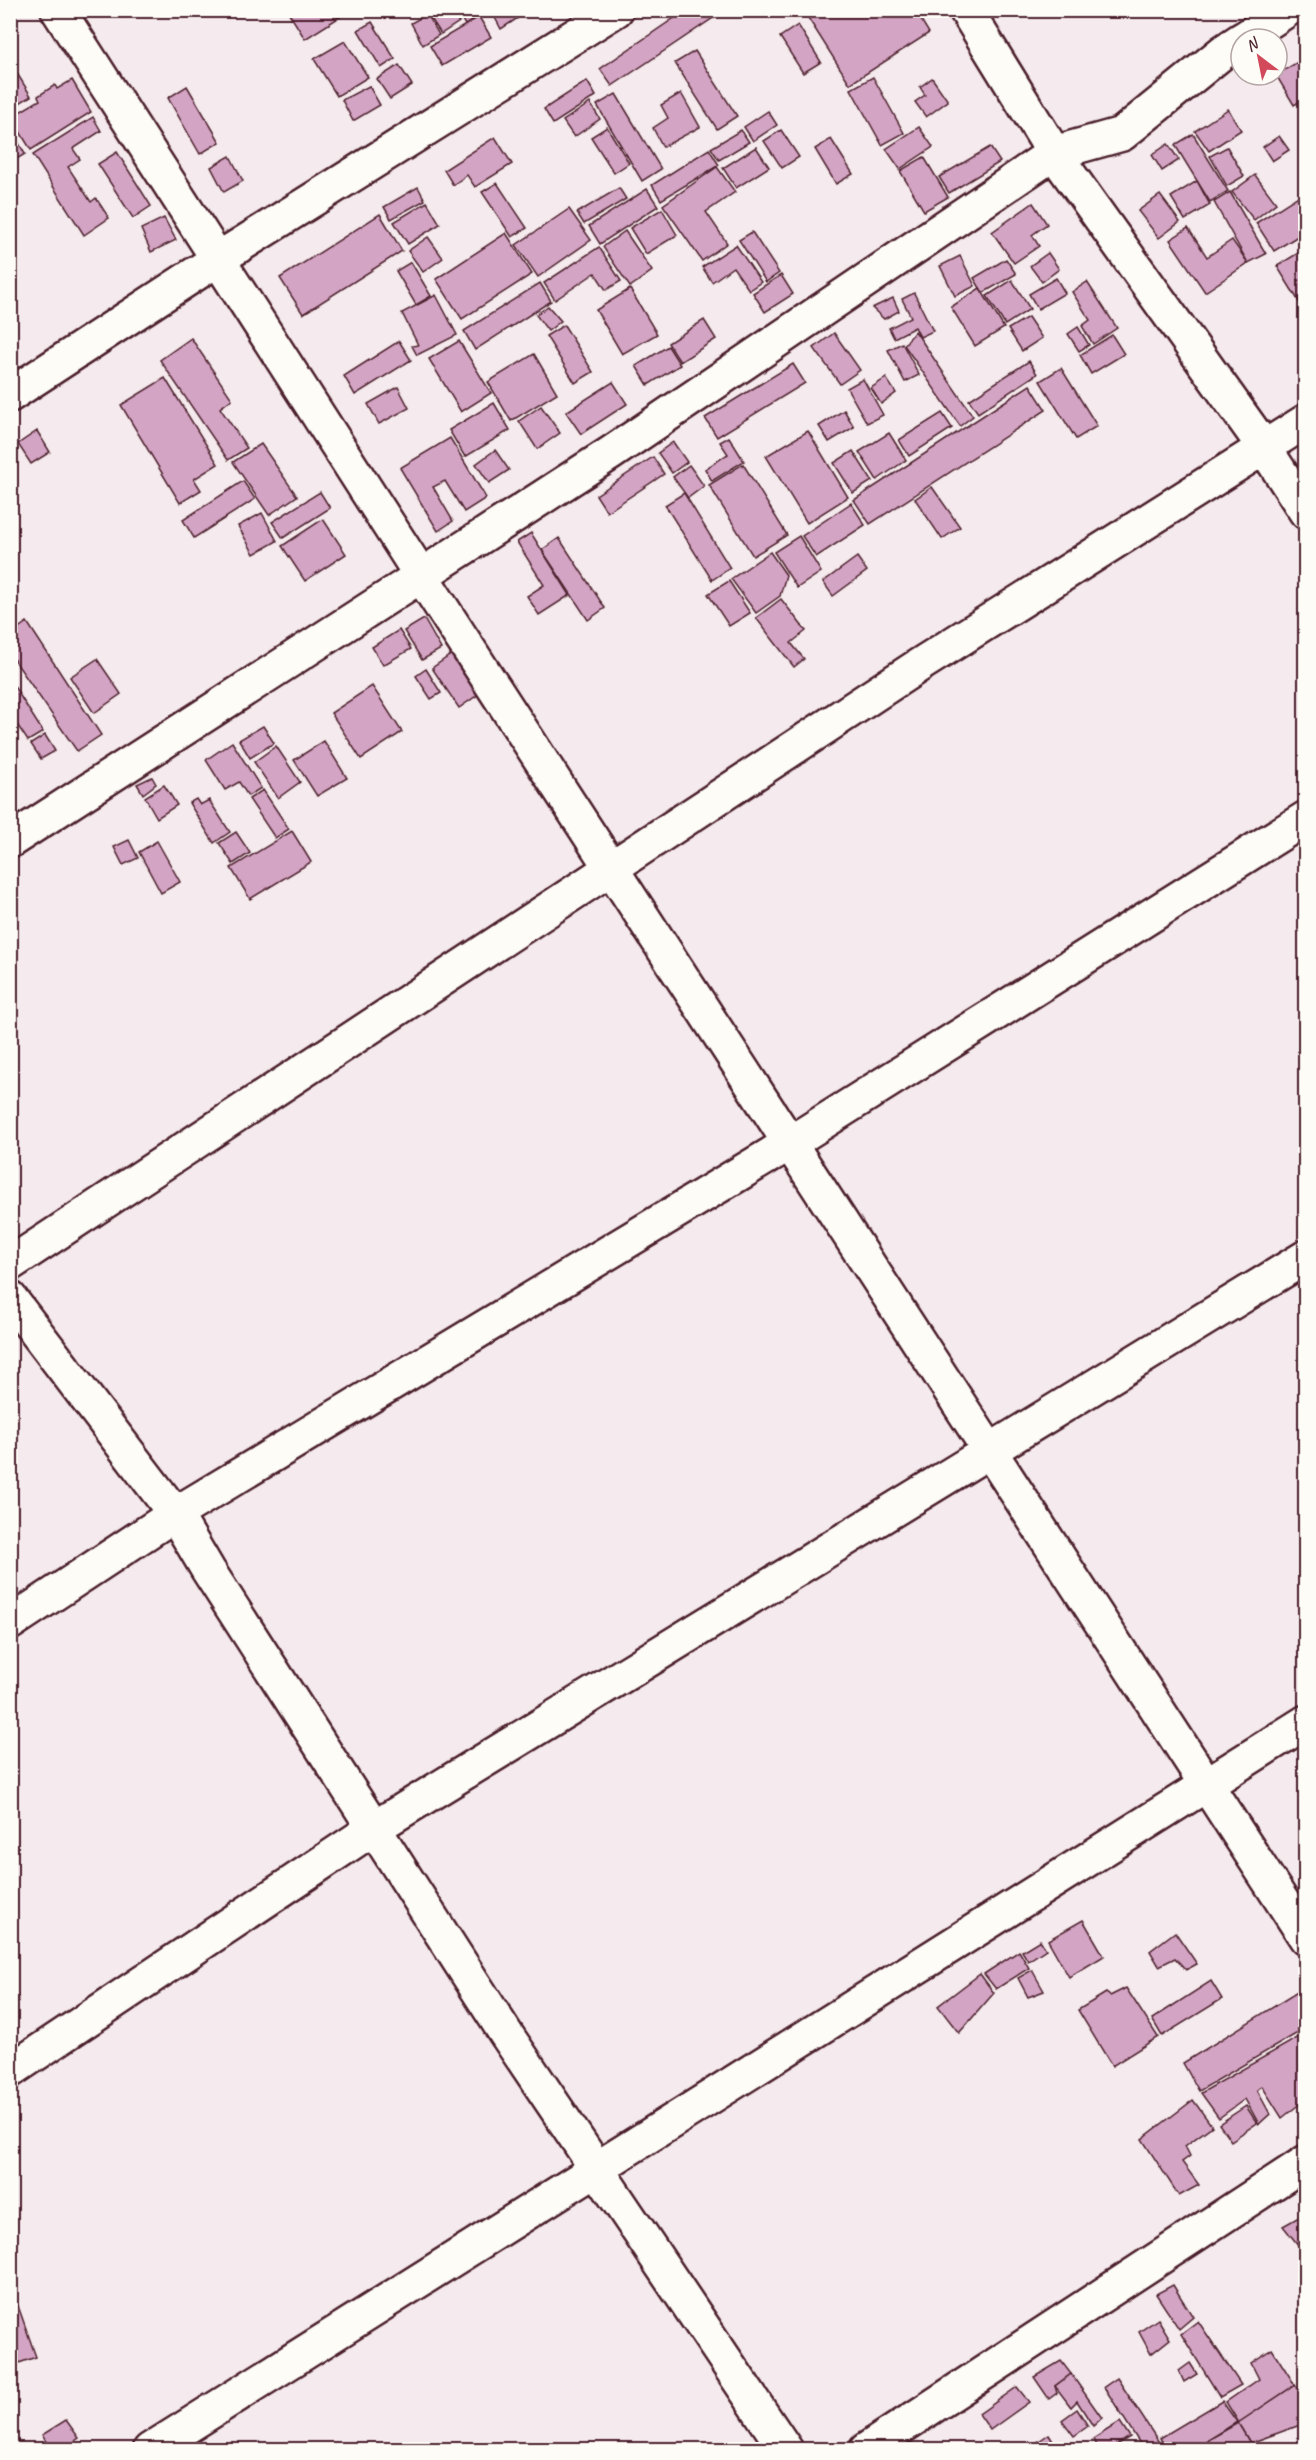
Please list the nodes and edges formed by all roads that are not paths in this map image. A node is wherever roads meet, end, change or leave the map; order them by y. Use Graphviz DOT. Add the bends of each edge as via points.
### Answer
graph roads {
  1 [pos="58,10"];
  2 [pos="616,10"];
  3 [pos="966,10"];
  4 [pos="1287,10"];
  5 [pos="1262,27"];
  6 [pos="1229,48"];
  7 [pos="1054,153"];
  8 [pos="218,259"];
  9 [pos="10,395"];
  10 [pos="1305,421"];
  11 [pos="1264,447"];
  12 [pos="1305,512"];
  13 [pos="422,577"];
  14 [pos="1305,818"];
  15 [pos="10,841"];
  16 [pos="613,869"];
  17 [pos="790,1143"];
  18 [pos="1305,1257"];
  19 [pos="10,1264"];
  20 [pos="10,1298"];
  21 [pos="989,1449"];
  22 [pos="175,1514"];
  23 [pos="10,1623"];
  24 [pos="1305,1722"];
  25 [pos="1206,1784"];
  26 [pos="374,1828"];
  27 [pos="1305,1938"];
  28 [pos="10,2071"];
  29 [pos="1305,2162"];
  30 [pos="597,2168"];
  31 [pos="150,2450"];
  32 [pos="786,2450"];
  33 [pos="866,2450"];
  1 -- 8 [label="street"];
  2 -- 8 [label="street"];
  3 -- 7 [label="street"];
  4 -- 5 [label="street"];
  6 -- 7 [label="street" via="1122,134"];
  7 -- 11 [label="street"];
  7 -- 13 [label="street"];
  8 -- 9 [label="street"];
  8 -- 13 [label="street"];
  10 -- 11 [label="street"];
  11 -- 12 [label="street"];
  11 -- 16 [label="street" via="921,664"];
  13 -- 15 [label="street"];
  13 -- 16 [label="street"];
  14 -- 17 [label="street"];
  16 -- 17 [label="street"];
  16 -- 19 [label="street"];
  17 -- 21 [label="street"];
  17 -- 22 [label="street"];
  18 -- 21 [label="street"];
  20 -- 22 [label="street"];
  21 -- 25 [label="street"];
  21 -- 26 [label="street"];
  22 -- 23 [label="street"];
  22 -- 26 [label="street"];
  24 -- 25 [label="street"];
  25 -- 27 [label="street"];
  25 -- 30 [label="street"];
  26 -- 28 [label="street"];
  26 -- 30 [label="street"];
  29 -- 33 [label="street"];
  30 -- 31 [label="street"];
  30 -- 32 [label="street"];
}
